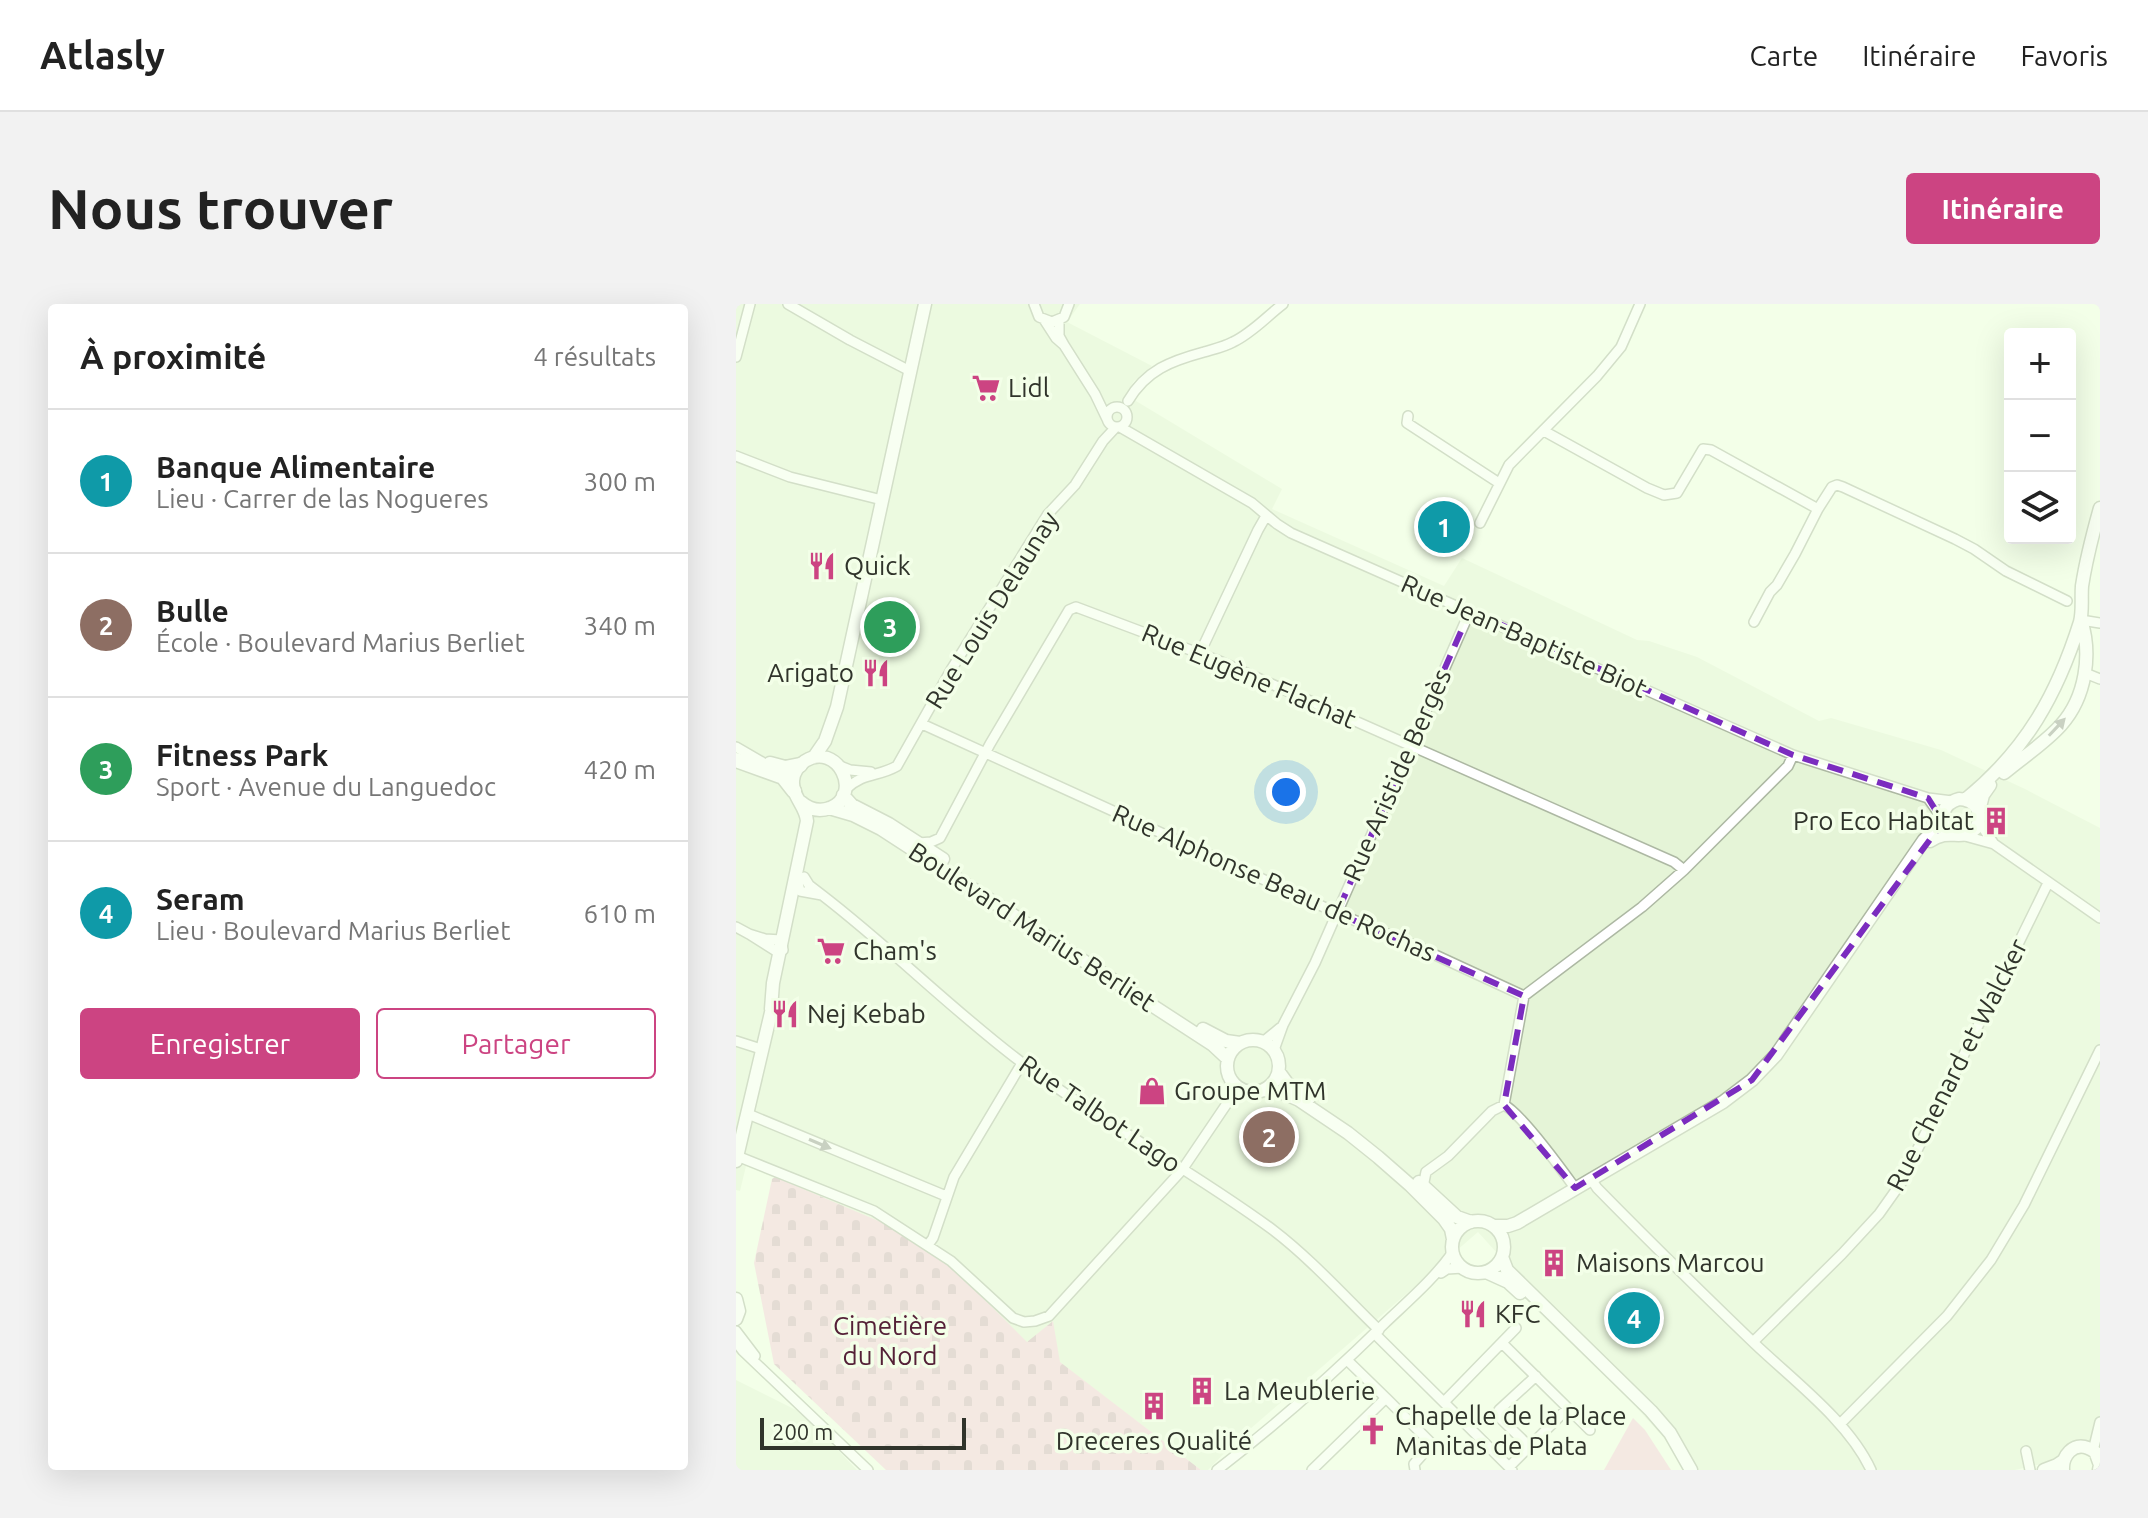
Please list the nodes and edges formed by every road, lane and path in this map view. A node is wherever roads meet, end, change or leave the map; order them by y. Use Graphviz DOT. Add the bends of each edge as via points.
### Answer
graph roads {
  1 [pos="750,304"];
  2 [pos="788,304"];
  3 [pos="925,304"];
  4 [pos="1034,304"];
  5 [pos="1070,304"];
  6 [pos="1283,304"];
  7 [pos="1640,304"];
  8 [pos="1045,321"];
  9 [pos="1059,321"];
  10 [pos="1064,345"];
  11 [pos="736,357"];
  12 [pos="910,371"];
  13 [pos="1095,394"];
  14 [pos="1128,401"];
  15 [pos="1116,407"];
  16 [pos="1408,416"];
  17 [pos="1117,422"];
  18 [pos="1544,431"];
  19 [pos="736,456"];
  20 [pos="1499,483"];
  21 [pos="882,500"];
  22 [pos="2100,508"];
  23 [pos="1818,509"];
  24 [pos="1266,516"];
  25 [pos="1480,523"];
  26 [pos="2100,538"];
  27 [pos="2067,601"];
  28 [pos="1470,611"];
  29 [pos="2081,613"];
  30 [pos="1754,622"];
  31 [pos="2100,623"];
  32 [pos="1200,653"];
  33 [pos="2065,666"];
  34 [pos="2085,673"];
  35 [pos="2100,679"];
  36 [pos="922,724"];
  37 [pos="831,728"];
  38 [pos="1410,745"];
  39 [pos="736,750"];
  40 [pos="986,752"];
  41 [pos="1793,755"];
  42 [pos="814,757"];
  43 [pos="736,760"];
  44 [pos="838,764"];
  45 [pos="800,765"];
  46 [pos="878,773"];
  47 [pos="844,792"];
  48 [pos="797,796"];
  49 [pos="1928,798"];
  50 [pos="1959,800"];
  51 [pos="827,808"];
  52 [pos="1979,817"];
  53 [pos="1943,820"];
  54 [pos="1958,834"];
  55 [pos="919,843"];
  56 [pos="1994,844"];
  57 [pos="1915,854"];
  58 [pos="801,855"];
  59 [pos="1684,870"];
  60 [pos="804,877"];
  61 [pos="2048,883"];
  62 [pos="800,891"];
  63 [pos="822,895"];
  64 [pos="1337,913"];
  65 [pos="2100,918"];
  66 [pos="736,927"];
  67 [pos="783,947"];
  68 [pos="1524,996"];
  69 [pos="771,1009"];
  70 [pos="736,1041"];
  71 [pos="1240,1043"];
  72 [pos="1268,1046"];
  73 [pos="761,1049"];
  74 [pos="2100,1050"];
  75 [pos="1228,1059"];
  76 [pos="1022,1063"];
  77 [pos="1279,1072"];
  78 [pos="1231,1080"];
  79 [pos="1265,1090"];
  80 [pos="1244,1091"];
  81 [pos="1228,1102"];
  82 [pos="1504,1105"];
  83 [pos="744,1108"];
  84 [pos="736,1159"];
  85 [pos="1182,1170"];
  86 [pos="1591,1179"];
  87 [pos="1423,1187"];
  88 [pos="1575,1188"];
  89 [pos="946,1196"];
  90 [pos="1471,1222"];
  91 [pos="1517,1223"];
  92 [pos="1493,1226"];
  93 [pos="928,1245"];
  94 [pos="1453,1246"];
  95 [pos="1503,1250"];
  96 [pos="1463,1268"];
  97 [pos="1486,1272"];
  98 [pos="1428,1282"];
  99 [pos="736,1299"];
  100 [pos="736,1319"];
  101 [pos="1516,1328"];
  102 [pos="736,1331"];
  103 [pos="1377,1332"];
  104 [pos="736,1342"];
  105 [pos="1753,1342"];
  106 [pos="1503,1344"];
  107 [pos="1347,1360"];
  108 [pos="1536,1376"];
  109 [pos="772,1378"];
  110 [pos="1386,1398"];
  111 [pos="1444,1402"];
  112 [pos="1568,1408"];
  113 [pos="1840,1424"];
  114 [pos="2099,1426"];
  115 [pos="1590,1430"];
  116 [pos="1529,1446"];
  117 [pos="1246,1448"];
  118 [pos="2026,1451"];
  119 [pos="2093,1452"];
  120 [pos="2063,1465"];
  121 [pos="1510,1469"];
  122 [pos="868,1470"];
  123 [pos="1217,1470"];
  124 [pos="1225,1470"];
  125 [pos="1312,1470"];
  126 [pos="1415,1470"];
  127 [pos="1682,1470"];
  128 [pos="1691,1470"];
  129 [pos="1871,1470"];
  130 [pos="2030,1470"];
  131 [pos="2044,1470"];
  132 [pos="2100,1470"];
  1 -- 11 [label="street"];
  2 -- 12 [label="street"];
  3 -- 12 [label="main road"];
  4 -- 8 [label="street"];
  5 -- 9 [label="street"];
  6 -- 14 [label="street" via="1232,343 1160,367"];
  7 -- 18 [label="street" via="1621,347"];
  8 -- 9 [label="street"];
  8 -- 10 [label="street"];
  9 -- 10 [label="street"];
  10 -- 13 [label="street"];
  12 -- 21 [label="main road"];
  13 -- 15 [label="street, Rue Jean-Baptiste Biot"];
  13 -- 17 [label="street"];
  14 -- 15 [label="street"];
  14 -- 17 [label="street"];
  15 -- 17 [label="street, Rue Jean-Baptiste Biot" via="1123,409"];
  15 -- 17 [label="street" via="1109,411"];
  16 -- 20 [label="street" via="1407,423"];
  17 -- 24 [label="street, Rue Jean-Baptiste Biot"];
  17 -- 36 [label="street, Rue Louis Delaunay" via="1075,485 1048,514"];
  18 -- 20 [label="street" via="1515,457"];
  18 -- 23 [label="street" via="1664,495 1677,493 1703,449"];
  19 -- 21 [label="street" via="790,477"];
  20 -- 25 [label="street"];
  21 -- 37 [label="main road"];
  22 -- 29 [label="main road"];
  23 -- 27 [label="street" via="1832,487 1843,487 1974,549"];
  23 -- 30 [label="street"];
  24 -- 28 [label="street, Rue Jean-Baptiste Biot" via="1291,533"];
  24 -- 32 [label="street"];
  26 -- 29 [label="main road"];
  28 -- 38 [label="street, Rue Aristide Bergès"];
  28 -- 41 [label="street, Rue Jean-Baptiste Biot"];
  29 -- 31 [label="street"];
  29 -- 33 [label="main road"];
  29 -- 34 [label="main road"];
  32 -- 38 [label="street, Rue Eugène Flachat"];
  32 -- 40 [label="street, Rue Eugène Flachat" via="1076,607 1069,610"];
  33 -- 34 [label="main road"];
  33 -- 50 [label="main road" via="2023,740 1993,775"];
  34 -- 35 [label="street"];
  52 -- 34 [label="main road, one-way" via="1989,786 2061,725"];
  36 -- 40 [label="street, Rue Alphonse Beau de Rochas"];
  36 -- 46 [label="street, Rue Louis Delaunay" via="897,766"];
  37 -- 42 [label="main road"];
  37 -- 44 [label="main road"];
  38 -- 59 [label="street, Rue Eugène Flachat"];
  38 -- 64 [label="street, Rue Aristide Bergès"];
  39 -- 45 [label="highway" via="785,768"];
  40 -- 55 [label="street, Rue Eugène Flachat" via="940,838"];
  40 -- 64 [label="street, Rue Alphonse Beau de Rochas"];
  41 -- 49 [label="street, Rue Jean-Baptiste Biot"];
  41 -- 59 [label="street"];
  42 -- 44 [label="main road"];
  42 -- 45 [label="main road"];
  43 -- 48 [label="highway" via="783,777"];
  44 -- 46 [label="street"];
  44 -- 47 [label="main road" via="846,781"];
  45 -- 48 [label="main road" via="795,773"];
  46 -- 47 [label="street, Rue Louis Delaunay" via="859,778"];
  47 -- 51 [label="main road"];
  47 -- 55 [label="main road, Boulevard Marius Berliet" via="852,805"];
  48 -- 51 [label="main road" via="812,809"];
  48 -- 58 [label="main road" via="807,812"];
  49 -- 50 [label="street, Rue Jean-Baptiste Biot"];
  49 -- 53 [label="street"];
  50 -- 52 [label="main road" via="1976,806"];
  50 -- 53 [label="main road" via="1944,811"];
  51 -- 60 [label="main road" via="815,823"];
  51 -- 75 [label="main road, Boulevard Marius Berliet" via="881,829"];
  52 -- 54 [label="main road" via="1976,828"];
  52 -- 56 [label="street"];
  53 -- 54 [label="main road"];
  53 -- 57 [label="main road"];
  54 -- 56 [label="street"];
  54 -- 57 [label="main road" via="1935,837"];
  55 -- 71 [label="main road, Boulevard Marius Berliet" via="1213,1035"];
  56 -- 61 [label="street"];
  57 -- 86 [label="main road" via="1776,1055 1752,1080"];
  58 -- 62 [label="street"];
  58 -- 67 [label="main road"];
  59 -- 68 [label="street"];
  60 -- 62 [label="main road"];
  60 -- 63 [label="street, Rue Talbot Lago"];
  61 -- 65 [label="street"];
  61 -- 105 [label="street, Rue Chenard et Walcker" via="1901,1183 1842,1254"];
  62 -- 63 [label="street, Rue Talbot Lago"];
  62 -- 67 [label="main road"];
  63 -- 76 [label="street, Rue Talbot Lago"];
  64 -- 68 [label="street, Rue Alphonse Beau de Rochas"];
  64 -- 72 [label="street, Rue Aristide Bergès"];
  66 -- 67 [label="street"];
  67 -- 69 [label="main road"];
  67 -- 69 [label="main road"];
  68 -- 82 [label="street"];
  69 -- 73 [label="main road"];
  70 -- 73 [label="street"];
  71 -- 72 [label="main road" via="1252,1040"];
  71 -- 75 [label="main road"];
  72 -- 77 [label="main road"];
  73 -- 83 [label="main road"];
  74 -- 113 [label="street" via="1991,1260 1947,1316"];
  75 -- 78 [label="main road"];
  76 -- 85 [label="street, Rue Talbot Lago"];
  76 -- 89 [label="street"];
  77 -- 79 [label="main road"];
  77 -- 87 [label="main road" via="1287,1083 1382,1149"];
  78 -- 80 [label="main road"];
  78 -- 81 [label="street"];
  79 -- 80 [label="main road"];
  79 -- 94 [label="main road" via="1299,1100 1368,1149 1444,1219"];
  80 -- 81 [label="street"];
  81 -- 85 [label="street"];
  82 -- 87 [label="street" via="1426,1172"];
  82 -- 88 [label="street"];
  83 -- 84 [label="main road"];
  83 -- 89 [label="street, one-way"];
  84 -- 93 [label="street" via="874,1211"];
  85 -- 93 [label="street" via="1049,1316 1035,1321 1013,1318"];
  85 -- 103 [label="street, Rue Talbot Lago" via="1274,1232"];
  86 -- 88 [label="main road"];
  86 -- 105 [label="street"];
  87 -- 90 [label="main road" via="1457,1217"];
  88 -- 91 [label="main road"];
  89 -- 93 [label="street"];
  90 -- 92 [label="main road"];
  90 -- 94 [label="main road" via="1457,1232"];
  91 -- 92 [label="main road"];
  91 -- 95 [label="main road"];
  92 -- 95 [label="main road"];
  94 -- 96 [label="main road"];
  94 -- 98 [label="street"];
  95 -- 97 [label="main road" via="1496,1266"];
  95 -- 128 [label="main road" via="1507,1270 1651,1411"];
  96 -- 97 [label="main road"];
  96 -- 98 [label="street" via="1447,1269"];
  97 -- 127 [label="main road" via="1514,1287 1638,1409"];
  98 -- 103 [label="street"];
  99 -- 100 [label="main road"];
  101 -- 106 [label="street"];
  102 -- 109 [label="street"];
  103 -- 107 [label="street"];
  103 -- 111 [label="street, Rue Talbot Lago"];
  104 -- 109 [label="street"];
  105 -- 113 [label="street"];
  106 -- 108 [label="street"];
  106 -- 111 [label="street"];
  107 -- 110 [label="street"];
  107 -- 117 [label="street"];
  108 -- 112 [label="street"];
  108 -- 116 [label="street" via="1499,1410 1500,1418"];
  109 -- 122 [label="street"];
  110 -- 125 [label="street"];
  110 -- 126 [label="street" via="1430,1442"];
  111 -- 121 [label="street, Rue Talbot Lago"];
  112 -- 115 [label="street"];
  112 -- 116 [label="street"];
  113 -- 129 [label="street"];
  114 -- 119 [label="street"];
  116 -- 121 [label="street"];
  117 -- 123 [label="street"];
  117 -- 124 [label="street"];
  118 -- 130 [label="street"];
  119 -- 120 [label="main road" via="2074,1448"];
  119 -- 132 [label="main road"];
  120 -- 131 [label="main road"];
}
